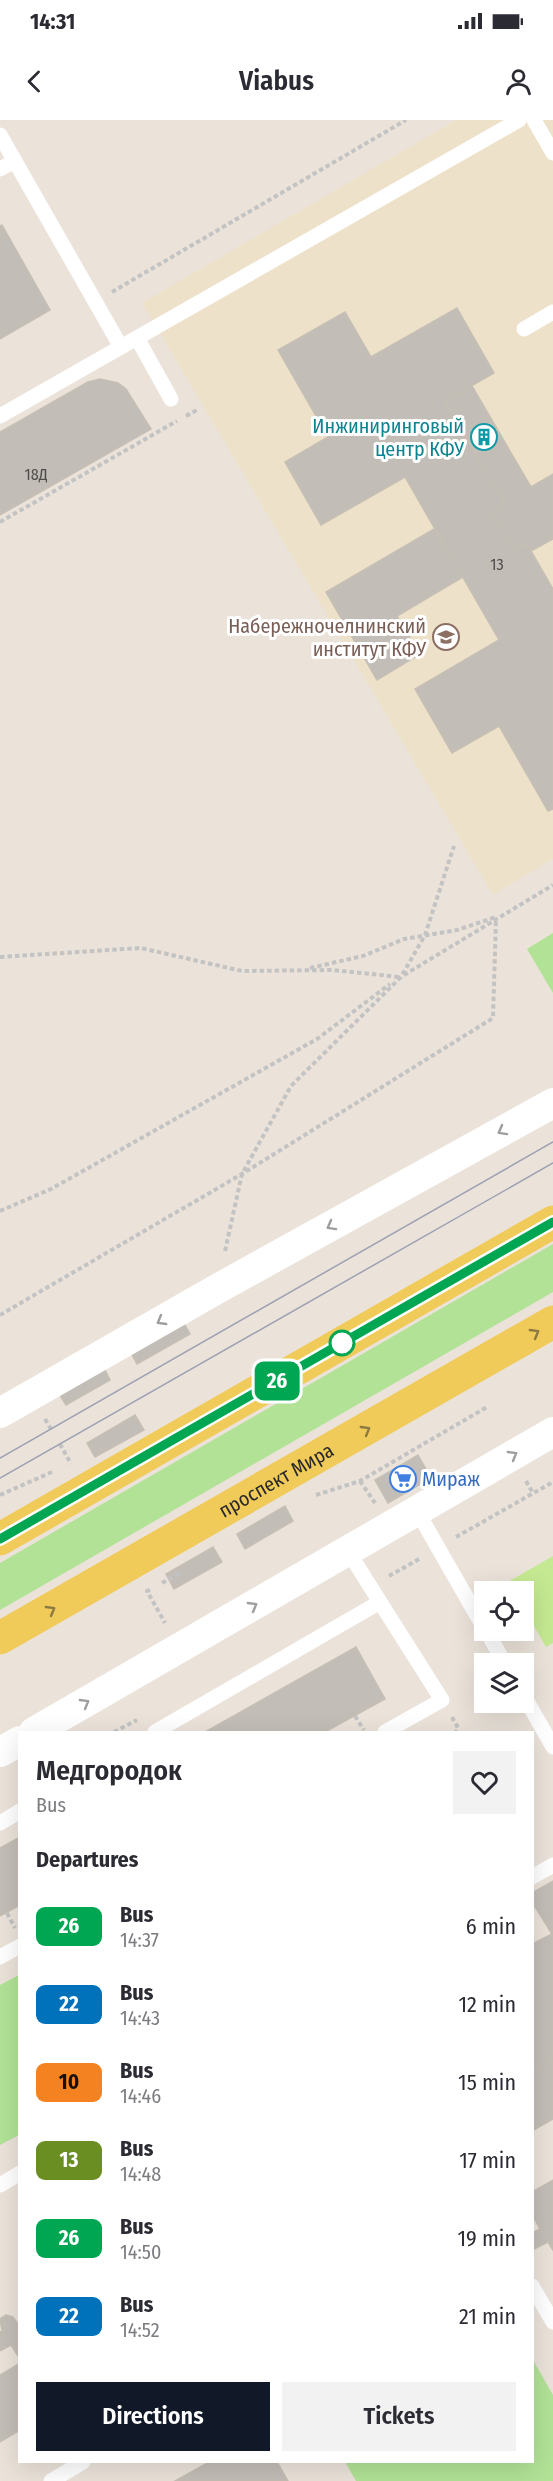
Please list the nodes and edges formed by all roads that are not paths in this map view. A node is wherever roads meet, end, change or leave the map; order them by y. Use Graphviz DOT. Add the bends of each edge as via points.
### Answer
graph roads {
  1 [pos="519,120"];
  2 [pos="534,120"];
  3 [pos="0,135"];
  4 [pos="553,153"];
  5 [pos="15,161"];
  6 [pos="0,169"];
  7 [pos="553,312"];
  8 [pos="524,329"];
  9 [pos="136,338"];
  10 [pos="121,346"];
  11 [pos="171,399"];
  12 [pos="0,416"];
  13 [pos="553,1103"];
  14 [pos="553,1222"];
  15 [pos="553,1322"];
  16 [pos="0,1413"];
  17 [pos="553,1432"];
  18 [pos="417,1512"];
  19 [pos="0,1539"];
  20 [pos="348,1551"];
  21 [pos="380,1602"];
  22 [pos="474,1610"];
  23 [pos="0,1638"];
  24 [pos="534,1713"];
  25 [pos="36,1731"];
  26 [pos="157,1731"];
  27 [pos="387,1731"];
  28 [pos="18,1742"];
  29 [pos="553,1747"];
  30 [pos="0,1752"];
  31 [pos="18,1812"];
  32 [pos="0,1823"];
  33 [pos="553,1864"];
  34 [pos="534,1876"];
  35 [pos="18,1947"];
  36 [pos="0,1957"];
  37 [pos="18,2175"];
  38 [pos="0,2185"];
  39 [pos="534,2289"];
  40 [pos="553,2322"];
  41 [pos="81,2463"];
  42 [pos="51,2481"];
  1 -- 9 [label="lane"];
  2 -- 4 [label="lane"];
  3 -- 5 [label="lane"];
  5 -- 6 [label="lane"];
  5 -- 10 [label="lane"];
  7 -- 8 [label="lane"];
  9 -- 10 [label="lane"];
  9 -- 11 [label="lane"];
  10 -- 12 [label="lane"];
  13 -- 16 [label="street, one-way"];
  14 -- 19 [label="main road"];
  23 -- 15 [label="main road, проспект Мира, one-way"];
  18 -- 17 [label="street, one-way"];
  18 -- 20 [label="street"];
  18 -- 22 [label="lane"];
  20 -- 21 [label="lane"];
  25 -- 20 [label="street, one-way"];
  21 -- 26 [label="lane"];
  21 -- 27 [label="lane" via="442,1700"];
  24 -- 29 [label="lane"];
  28 -- 30 [label="street"];
  31 -- 32 [label="lane"];
  33 -- 34 [label="lane"];
  35 -- 36 [label="lane"];
  37 -- 38 [label="lane"];
  39 -- 40 [label="lane"];
  41 -- 42 [label="lane"];
}
